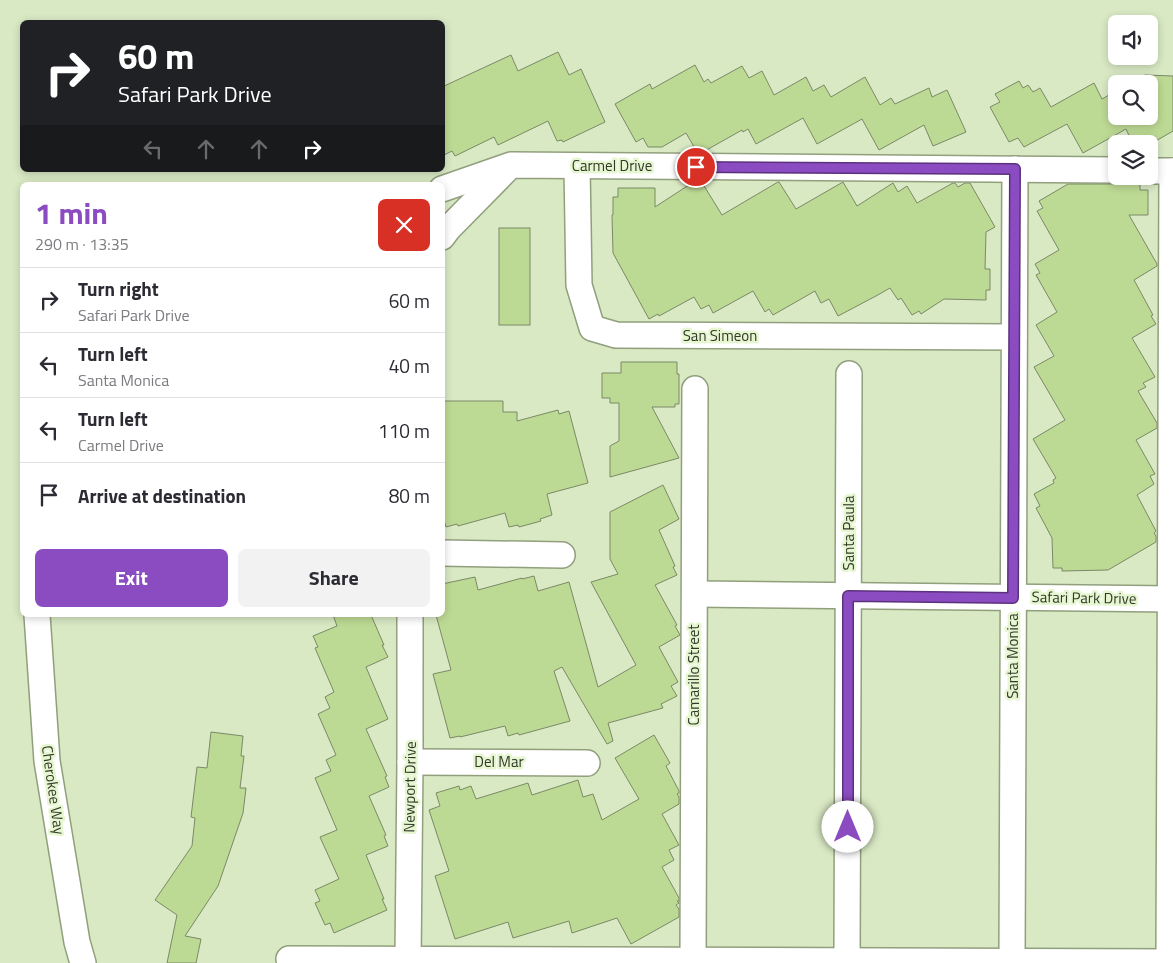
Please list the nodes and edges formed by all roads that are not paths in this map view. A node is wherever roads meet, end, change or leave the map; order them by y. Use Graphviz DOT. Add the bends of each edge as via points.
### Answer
graph roads {
  1 [pos="512,165"];
  2 [pos="577,166"];
  3 [pos="1015,169"];
  4 [pos="1108,170"];
  5 [pos="1165,171"];
  6 [pos="445,188"];
  7 [pos="445,233"];
  8 [pos="1014,337"];
  9 [pos="849,374"];
  10 [pos="695,390"];
  11 [pos="445,553"];
  12 [pos="562,554"];
  13 [pos="694,594"];
  14 [pos="848,596"];
  15 [pos="1013,598"];
  16 [pos="1172,599"];
  17 [pos="37,617"];
  18 [pos="410,617"];
  19 [pos="410,762"];
  20 [pos="587,763"];
  21 [pos="289,959"];
  22 [pos="408,960"];
  23 [pos="445,961"];
  24 [pos="693,961"];
  25 [pos="847,961"];
  26 [pos="640,962"];
  27 [pos="1012,962"];
  28 [pos="1171,962"];
  29 [pos="83,963"];
  1 -- 2 [label="street, Carmel Drive"];
  1 -- 6 [label="street, Carmel Drive"];
  1 -- 7 [label="street"];
  2 -- 3 [label="street, Carmel Drive"];
  2 -- 8 [label="street, San Simeon" via="579,286 592,328 616,335"];
  3 -- 4 [label="street, Carmel Drive"];
  3 -- 8 [label="street, Santa Monica"];
  5 -- 16 [label="street"];
  8 -- 15 [label="street, Santa Monica"];
  9 -- 14 [label="street, Santa Paula"];
  10 -- 13 [label="street, Camarillo Street"];
  11 -- 12 [label="street"];
  13 -- 14 [label="street, Safari Park Drive"];
  13 -- 24 [label="street, Camarillo Street"];
  14 -- 15 [label="street, Safari Park Drive"];
  14 -- 25 [label="street, Santa Paula"];
  15 -- 16 [label="street, Safari Park Drive"];
  15 -- 27 [label="street, Santa Monica"];
  16 -- 28 [label="street"];
  17 -- 29 [label="street, Cherokee Way" via="47,761"];
  18 -- 19 [label="street, Newport Drive"];
  19 -- 20 [label="street, Del Mar"];
  19 -- 22 [label="street, Newport Drive"];
  21 -- 22 [label="street"];
  22 -- 23 [label="street"];
  23 -- 26 [label="street"];
  24 -- 25 [label="street"];
  24 -- 26 [label="street"];
  25 -- 27 [label="street"];
  27 -- 28 [label="street"];
}
